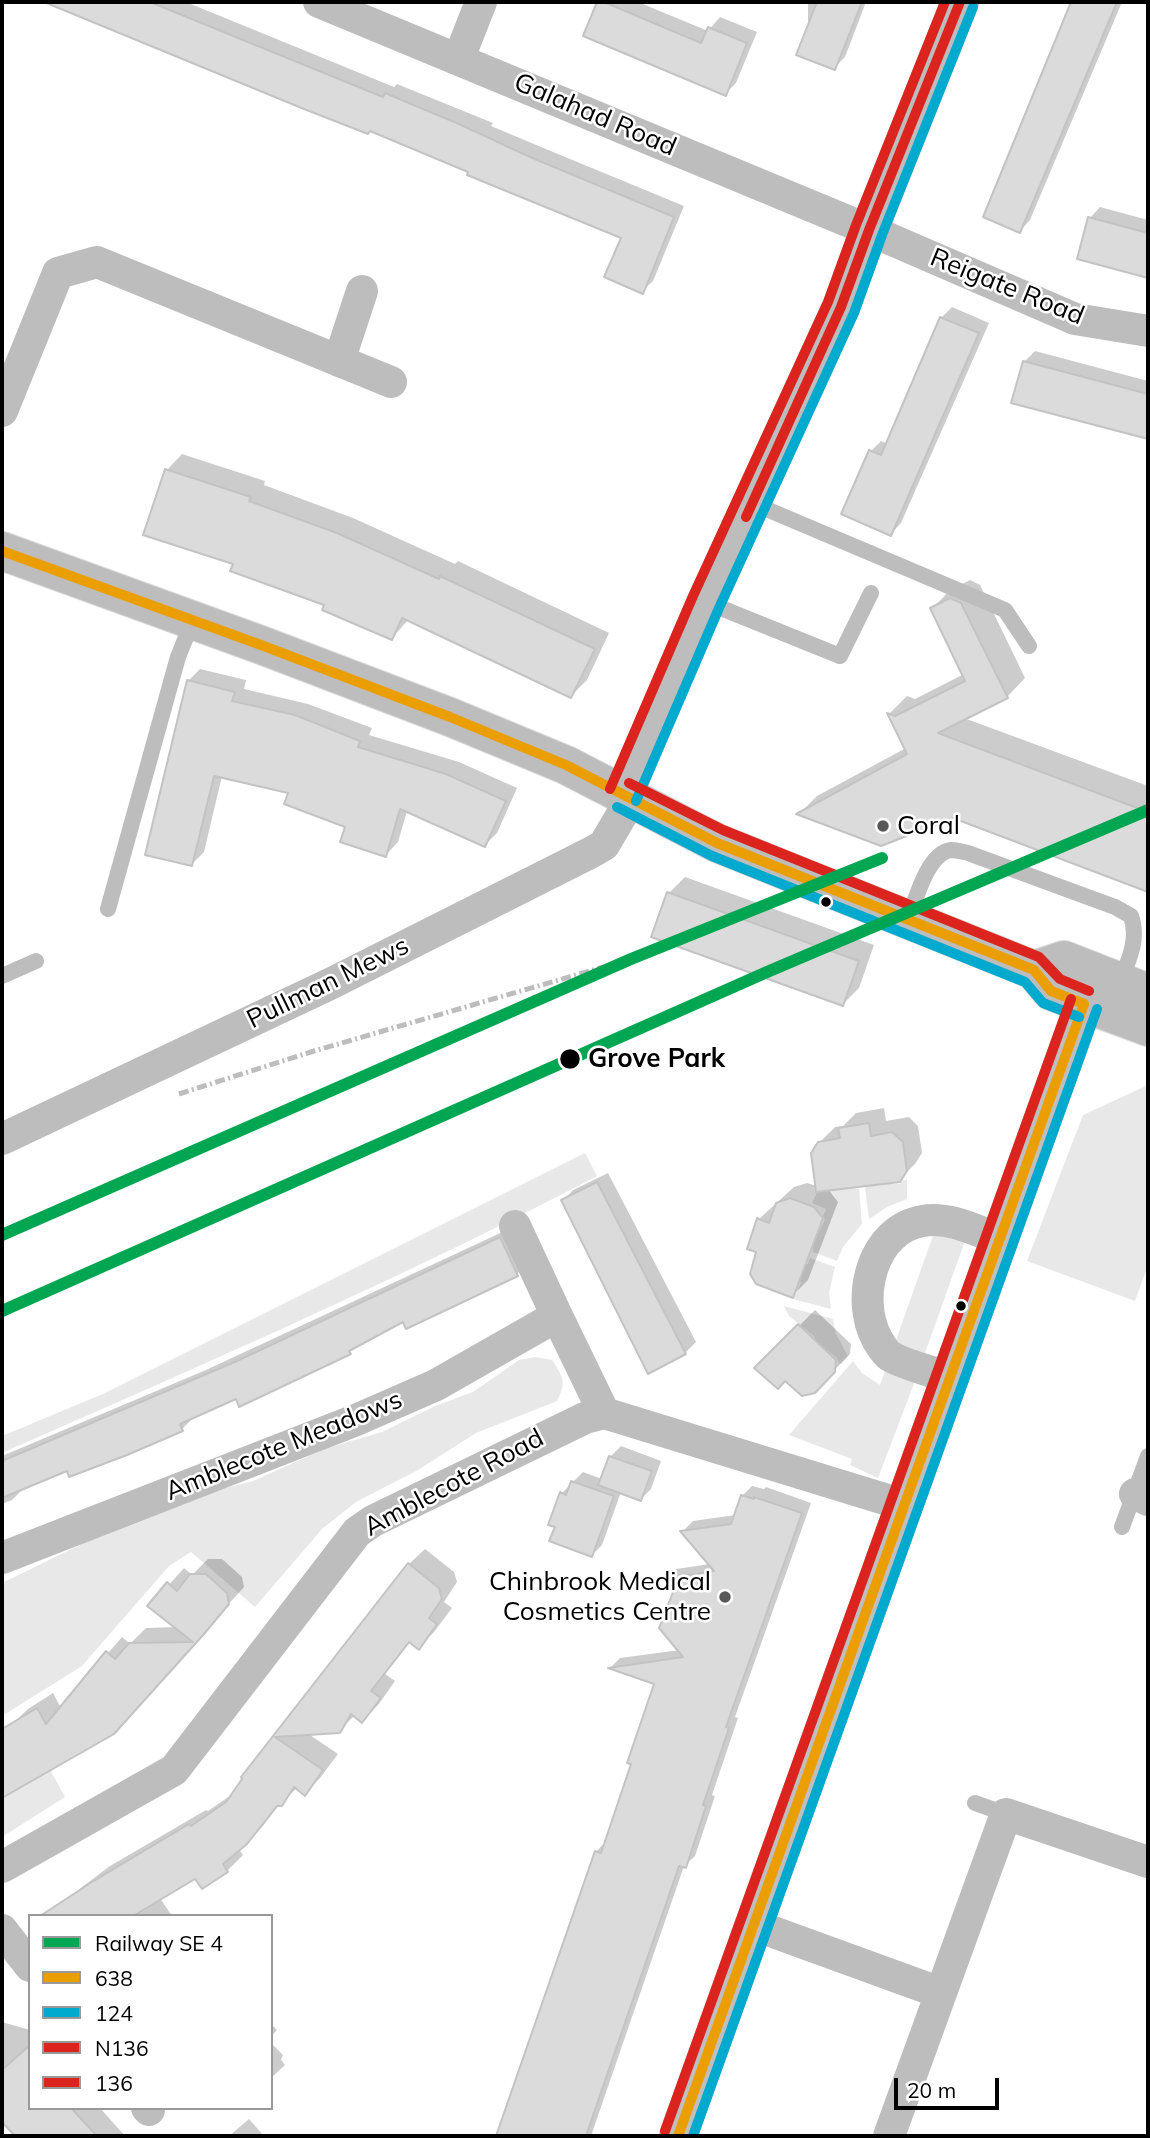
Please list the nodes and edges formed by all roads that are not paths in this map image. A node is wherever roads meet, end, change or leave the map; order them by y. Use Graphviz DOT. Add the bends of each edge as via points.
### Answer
graph roads {
  1 [pos="319,2"];
  2 [pos="481,2"];
  3 [pos="960,2"];
  4 [pos="459,58"];
  5 [pos="869,230"];
  6 [pos="362,291"];
  7 [pos="1148,331"];
  8 [pos="339,361"];
  9 [pos="391,382"];
  10 [pos="2,411"];
  11 [pos="752,503"];
  12 [pos="2,551"];
  13 [pos="871,593"];
  14 [pos="706,602"];
  15 [pos="193,621"];
  16 [pos="1029,646"];
  17 [pos="627,797"];
  18 [pos="108,909"];
  19 [pos="908,921"];
  20 [pos="36,961"];
  21 [pos="1034,970"];
  22 [pos="2,976"];
  23 [pos="1134,987"];
  24 [pos="1084,1004"];
  25 [pos="1148,1027"];
  26 [pos="2,1139"];
  27 [pos="514,1226"];
  28 [pos="1001,1240"];
  29 [pos="557,1317"];
  30 [pos="951,1378"];
  31 [pos="604,1413"];
  32 [pos="1148,1456"];
  33 [pos="1141,1497"];
  34 [pos="904,1505"];
  35 [pos="1122,1527"];
  36 [pos="2,1558"];
  37 [pos="975,1804"];
  38 [pos="1006,1814"];
  39 [pos="1148,1862"];
  40 [pos="2,1867"];
  41 [pos="754,1925"];
  42 [pos="2,1930"];
  43 [pos="28,1963"];
  44 [pos="941,1993"];
  45 [pos="678,2136"];
  46 [pos="889,2136"];
  1 -- 4 [label="street, Galahad Road"];
  2 -- 4 [label="street"];
  3 -- 5 [label="main road"];
  4 -- 5 [label="street, Galahad Road"];
  5 -- 7 [label="street, Reigate Road" via="1075,320"];
  5 -- 11 [label="main road" via="841,307"];
  6 -- 8 [label="street"];
  8 -- 9 [label="street"];
  8 -- 10 [label="street" via="97,262 56,261"];
  11 -- 14 [label="main road"];
  11 -- 16 [label="lane" via="1005,610"];
  12 -- 15 [label="main road"];
  13 -- 14 [label="lane" via="840,656"];
  14 -- 17 [label="main road"];
  15 -- 17 [label="main road" via="450,717 566,765"];
  15 -- 18 [label="lane" via="178,657"];
  17 -- 19 [label="main road" via="704,836"];
  17 -- 26 [label="street, Pullman Mews" via="604,845 593,852"];
  19 -- 21 [label="main road"];
  19 -- 23 [label="lane" via="936,859 953,850 968,853 1130,916"];
  20 -- 22 [label="lane"];
  21 -- 23 [label="main road" via="1064,960"];
  21 -- 24 [label="main road" via="1051,990"];
  24 -- 25 [label="main road"];
  24 -- 28 [label="main road"];
  27 -- 29 [label="street"];
  28 -- 30 [label="main road"];
  28 -- 30 [label="street" via="941,1220 923,1221 892,1235 879,1251 867,1308 879,1343 889,1356"];
  29 -- 31 [label="street"];
  29 -- 36 [label="street, Amblecote Meadows" via="436,1385 366,1416"];
  30 -- 34 [label="main road"];
  31 -- 34 [label="street"];
  31 -- 40 [label="street, Amblecote Road" via="553,1432 357,1532 174,1770"];
  32 -- 33 [label="lane"];
  33 -- 35 [label="lane"];
  34 -- 41 [label="main road"];
  37 -- 38 [label="lane"];
  38 -- 39 [label="street"];
  38 -- 44 [label="street"];
  41 -- 44 [label="street"];
  41 -- 45 [label="main road"];
  42 -- 43 [label="street"];
  44 -- 46 [label="street"];
}
